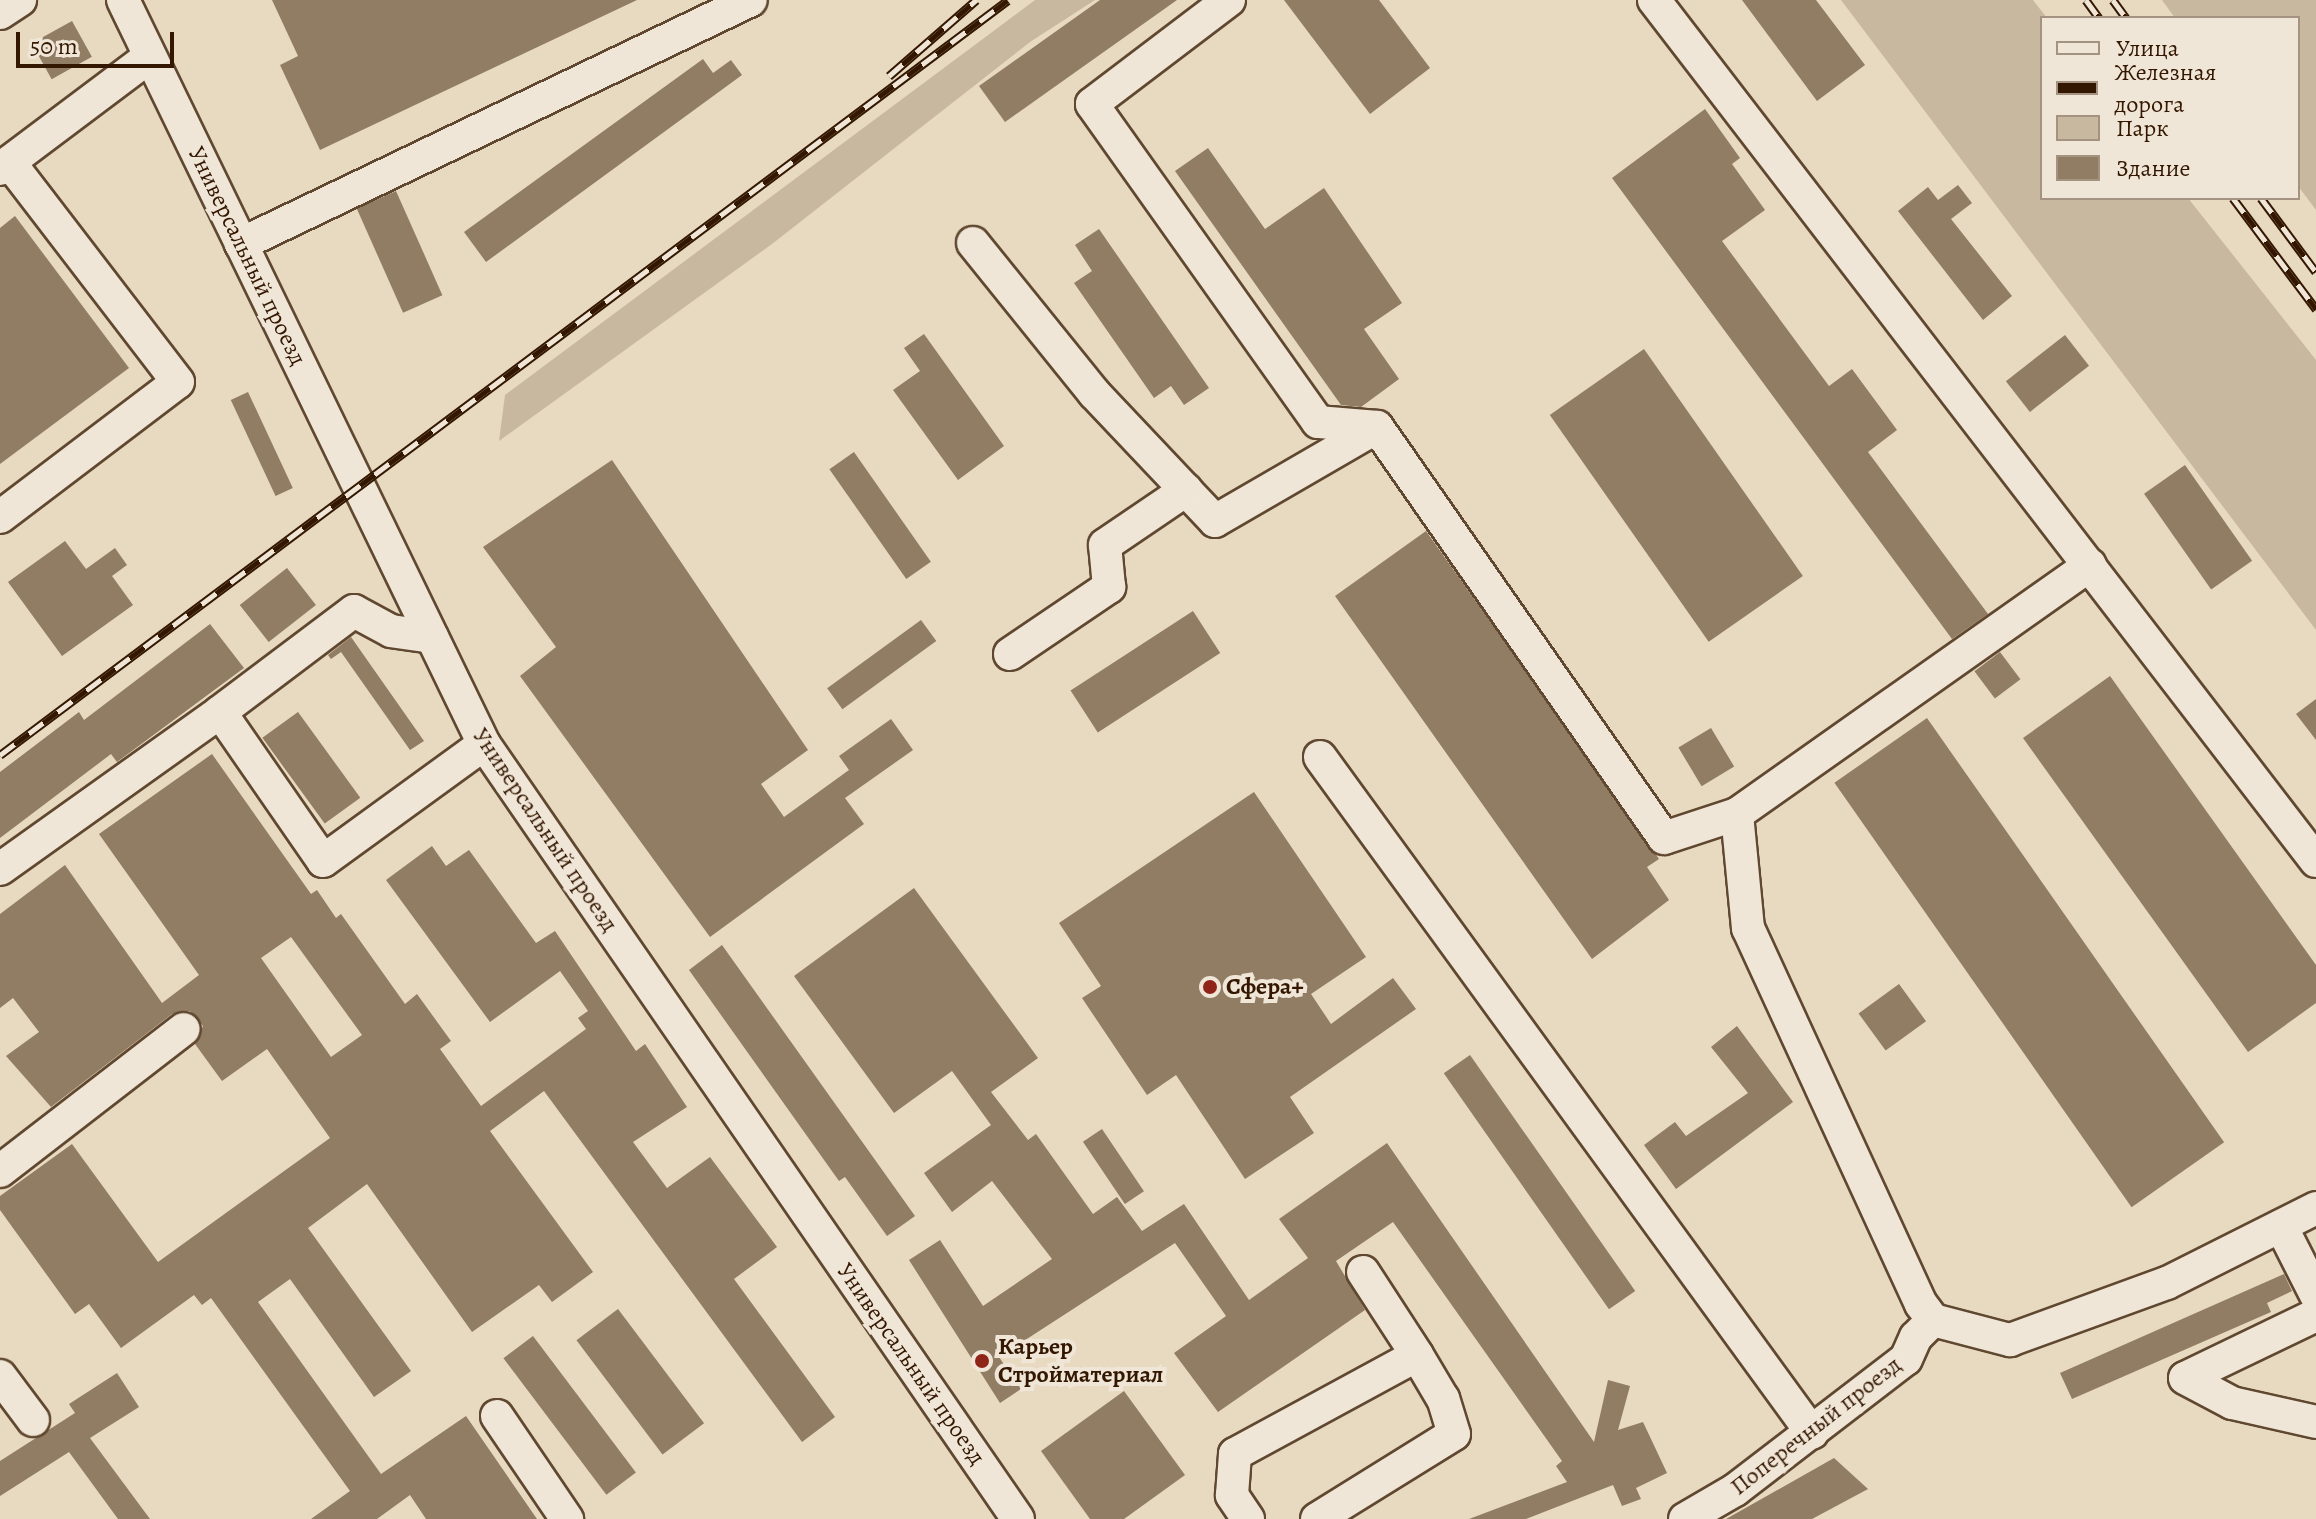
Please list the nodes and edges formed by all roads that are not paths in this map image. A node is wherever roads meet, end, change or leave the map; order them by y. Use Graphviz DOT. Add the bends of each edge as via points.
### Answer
graph roads {
  1 [pos="20,0"];
  2 [pos="123,0"];
  3 [pos="751,0"];
  4 [pos="1229,0"];
  5 [pos="1654,0"];
  6 [pos="0,13"];
  7 [pos="149,57"];
  8 [pos="5,165"];
  9 [pos="973,243"];
  10 [pos="241,244"];
  11 [pos="1377,427"];
  12 [pos="1186,490"];
  13 [pos="0,517"];
  14 [pos="2090,565"];
  15 [pos="432,637"];
  16 [pos="1010,654"];
  17 [pos="220,712"];
  18 [pos="484,744"];
  19 [pos="1320,757"];
  20 [pos="1737,814"];
  21 [pos="2316,861"];
  22 [pos="0,869"];
  23 [pos="184,1029"];
  24 [pos="0,1171"];
  25 [pos="2316,1208"];
  26 [pos="2281,1226"];
  27 [pos="1363,1272"];
  28 [pos="2316,1295"];
  29 [pos="2316,1315"];
  30 [pos="1933,1320"];
  31 [pos="1417,1355"];
  32 [pos="0,1376"];
  33 [pos="497,1416"];
  34 [pos="33,1420"];
  35 [pos="2316,1422"];
  36 [pos="1812,1433"];
  37 [pos="567,1519"];
  38 [pos="1018,1519"];
  39 [pos="1248,1519"];
  40 [pos="1317,1519"];
  41 [pos="1685,1519"];
  1 -- 6 [label="street"];
  2 -- 7 [label="street, Универсальный проезд"];
  3 -- 10 [label="street"];
  4 -- 11 [label="street" via="1092,104 1318,422"];
  5 -- 14 [label="street"];
  7 -- 8 [label="street"];
  7 -- 10 [label="street, Универсальный проезд"];
  8 -- 13 [label="street" via="178,382"];
  9 -- 12 [label="street" via="1094,393"];
  10 -- 15 [label="street, Универсальный проезд"];
  11 -- 12 [label="street" via="1215,521"];
  11 -- 20 [label="street" via="1664,838"];
  12 -- 16 [label="street" via="1105,545 1109,587"];
  14 -- 20 [label="street"];
  14 -- 21 [label="street"];
  15 -- 17 [label="street" via="391,631 354,611"];
  15 -- 18 [label="street, Универсальный проезд"];
  17 -- 18 [label="street" via="323,861"];
  17 -- 22 [label="street"];
  18 -- 38 [label="street, Универсальный проезд"];
  19 -- 36 [label="street"];
  20 -- 30 [label="street" via="1748,928 1921,1304"];
  23 -- 24 [label="street"];
  25 -- 26 [label="street"];
  26 -- 28 [label="street"];
  26 -- 30 [label="street" via="2167,1283 2010,1340"];
  27 -- 31 [label="street"];
  29 -- 35 [label="street" via="2185,1378 2232,1403"];
  30 -- 36 [label="street, Поперечный проезд" via="1916,1337 1906,1359"];
  31 -- 39 [label="street" via="1235,1454 1232,1495"];
  31 -- 40 [label="street" via="1443,1399 1454,1434"];
  32 -- 34 [label="street"];
  33 -- 37 [label="street"];
  36 -- 41 [label="street, Поперечный проезд"];
}
